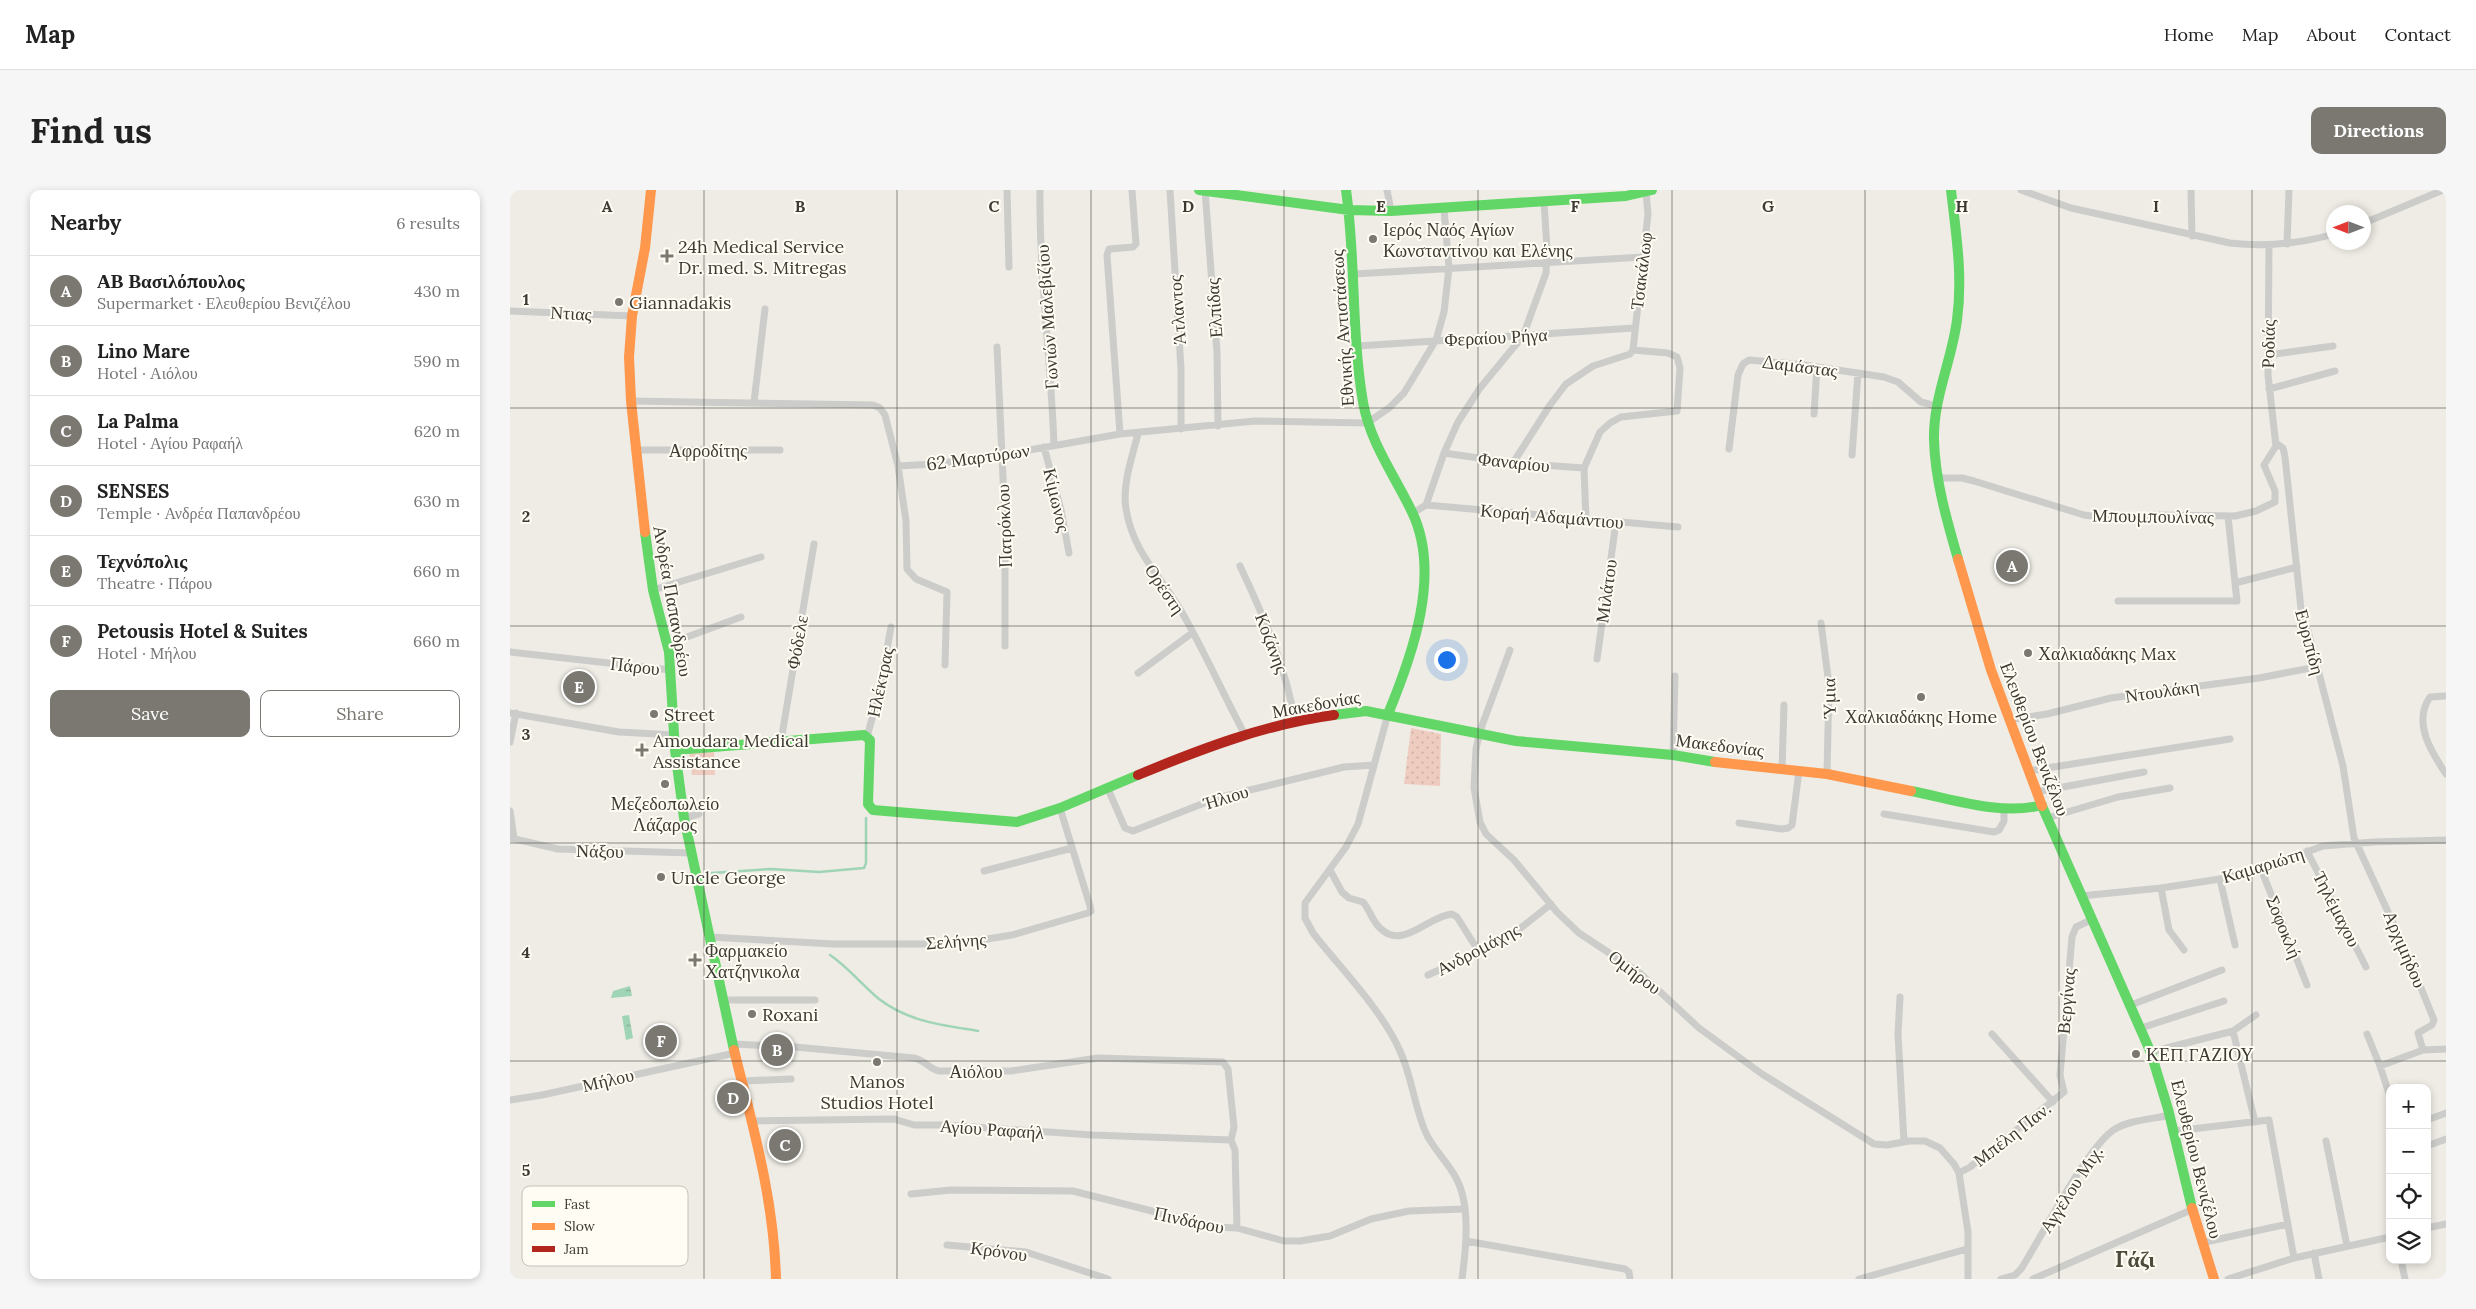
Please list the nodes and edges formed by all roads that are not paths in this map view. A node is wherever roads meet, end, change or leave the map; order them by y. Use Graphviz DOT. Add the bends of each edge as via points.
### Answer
graph roads {
  1 [pos="651,190"];
  2 [pos="1007,190"];
  3 [pos="1040,190"];
  4 [pos="1132,190"];
  5 [pos="1170,190"];
  6 [pos="1203,190"];
  7 [pos="1346,190"];
  8 [pos="1387,190"];
  9 [pos="1951,190"];
  10 [pos="2021,190"];
  11 [pos="2191,190"];
  12 [pos="2289,190"];
  13 [pos="2443,190"];
  14 [pos="1649,191"];
  15 [pos="1544,202"];
  16 [pos="1444,209"];
  17 [pos="1350,210"];
  18 [pos="1391,211"];
  19 [pos="2371,220"];
  20 [pos="2192,236"];
  21 [pos="2326,236"];
  22 [pos="2287,244"];
  23 [pos="2269,245"];
  24 [pos="1643,257"];
  25 [pos="1547,263"];
  26 [pos="1009,267"];
  27 [pos="1449,268"];
  28 [pos="1354,274"];
  29 [pos="765,309"];
  30 [pos="510,311"];
  31 [pos="632,316"];
  32 [pos="1634,328"];
  33 [pos="1523,336"];
  34 [pos="1436,340"];
  35 [pos="1358,346"];
  36 [pos="2333,346"];
  37 [pos="998,347"];
  38 [pos="1633,350"];
  39 [pos="2268,355"];
  40 [pos="1817,367"];
  41 [pos="2335,371"];
  42 [pos="1858,373"];
  43 [pos="2269,389"];
  44 [pos="631,401"];
  45 [pos="754,402"];
  46 [pos="1936,406"];
  47 [pos="1814,414"];
  48 [pos="1367,423"];
  49 [pos="1218,426"];
  50 [pos="1181,429"];
  51 [pos="1120,434"];
  52 [pos="1138,434"];
  53 [pos="2276,442"];
  54 [pos="1054,445"];
  55 [pos="1044,448"];
  56 [pos="1728,449"];
  57 [pos="635,450"];
  58 [pos="780,450"];
  59 [pos="1444,453"];
  60 [pos="1852,454"];
  61 [pos="1001,456"];
  62 [pos="1513,463"];
  63 [pos="898,466"];
  64 [pos="1584,468"];
  65 [pos="1938,478"];
  66 [pos="1426,505"];
  67 [pos="1413,513"];
  68 [pos="2228,516"];
  69 [pos="1586,519"];
  70 [pos="1616,522"];
  71 [pos="1678,526"];
  72 [pos="814,544"];
  73 [pos="1069,553"];
  74 [pos="761,557"];
  75 [pos="1240,566"];
  76 [pos="2297,566"];
  77 [pos="2234,583"];
  78 [pos="653,590"];
  79 [pos="2118,601"];
  80 [pos="741,617"];
  81 [pos="1821,623"];
  82 [pos="892,627"];
  83 [pos="1192,633"];
  84 [pos="668,644"];
  85 [pos="1005,646"];
  86 [pos="1510,650"];
  87 [pos="510,652"];
  88 [pos="1597,659"];
  89 [pos="945,665"];
  90 [pos="2316,667"];
  91 [pos="671,670"];
  92 [pos="1138,673"];
  93 [pos="1675,676"];
  94 [pos="2446,696"];
  95 [pos="1784,704"];
  96 [pos="513,713"];
  97 [pos="1388,714"];
  98 [pos="2009,720"];
  99 [pos="1295,722"];
  100 [pos="674,734"];
  101 [pos="1245,735"];
  102 [pos="1479,735"];
  103 [pos="867,737"];
  104 [pos="2230,739"];
  105 [pos="781,741"];
  106 [pos="510,742"];
  107 [pos="675,750"];
  108 [pos="1673,755"];
  109 [pos="1374,765"];
  110 [pos="1782,769"];
  111 [pos="2028,771"];
  112 [pos="1798,772"];
  113 [pos="2144,772"];
  114 [pos="1827,774"];
  115 [pos="2446,774"];
  116 [pos="1108,788"];
  117 [pos="2170,788"];
  118 [pos="2036,792"];
  119 [pos="2042,806"];
  120 [pos="1060,808"];
  121 [pos="2004,809"];
  122 [pos="510,811"];
  123 [pos="700,814"];
  124 [pos="1884,814"];
  125 [pos="684,818"];
  126 [pos="2047,818"];
  127 [pos="1739,823"];
  128 [pos="512,838"];
  129 [pos="2446,840"];
  130 [pos="2356,843"];
  131 [pos="1072,848"];
  132 [pos="2307,851"];
  133 [pos="691,853"];
  134 [pos="2261,869"];
  135 [pos="1330,870"];
  136 [pos="984,871"];
  137 [pos="2220,879"];
  138 [pos="2161,888"];
  139 [pos="2080,896"];
  140 [pos="1551,904"];
  141 [pos="2091,920"];
  142 [pos="709,937"];
  143 [pos="2235,944"];
  144 [pos="2184,950"];
  145 [pos="1479,952"];
  146 [pos="2366,967"];
  147 [pos="2222,970"];
  148 [pos="1428,975"];
  149 [pos="2307,985"];
  150 [pos="1900,997"];
  151 [pos="722,1000"];
  152 [pos="815,1000"];
  153 [pos="2224,1001"];
  154 [pos="2130,1005"];
  155 [pos="2256,1015"];
  156 [pos="2141,1028"];
  157 [pos="2233,1031"];
  158 [pos="1992,1034"];
  159 [pos="2367,1034"];
  160 [pos="734,1048"];
  161 [pos="2446,1049"];
  162 [pos="2422,1050"];
  163 [pos="2151,1052"];
  164 [pos="2380,1066"];
  165 [pos="791,1079"];
  166 [pos="743,1081"];
  167 [pos="2386,1085"];
  168 [pos="2064,1092"];
  169 [pos="510,1100"];
  170 [pos="2052,1102"];
  171 [pos="2446,1113"];
  172 [pos="2170,1115"];
  173 [pos="2431,1119"];
  174 [pos="753,1121"];
  175 [pos="2255,1122"];
  176 [pos="2174,1131"];
  177 [pos="2446,1139"];
  178 [pos="1231,1140"];
  179 [pos="2326,1141"];
  180 [pos="1904,1142"];
  181 [pos="2431,1145"];
  182 [pos="1959,1174"];
  183 [pos="911,1194"];
  184 [pos="1464,1209"];
  185 [pos="2191,1210"];
  186 [pos="2288,1224"];
  187 [pos="2446,1224"];
  188 [pos="2431,1227"];
  189 [pos="1237,1228"];
  190 [pos="2386,1238"];
  191 [pos="1466,1241"];
  192 [pos="2201,1243"];
  193 [pos="947,1245"];
  194 [pos="2347,1246"];
  195 [pos="1968,1249"];
  196 [pos="2314,1253"];
  197 [pos="2294,1258"];
  198 [pos="2402,1264"];
  199 [pos="2017,1277"];
  200 [pos="776,1279"];
  201 [pos="1108,1279"];
  202 [pos="1462,1279"];
  203 [pos="1630,1279"];
  204 [pos="1859,1279"];
  205 [pos="1968,1279"];
  206 [pos="2001,1279"];
  207 [pos="2033,1279"];
  208 [pos="2214,1279"];
  209 [pos="2228,1279"];
  210 [pos="2319,1279"];
  211 [pos="2405,1279"];
  1 -- 31 [label="street, Ανδρέα Παπανδρέου" via="645,248"];
  2 -- 26 [label="street"];
  3 -- 54 [label="street, Γωνιών Μαλεβιζίου" via="1044,312"];
  4 -- 51 [label="street" via="1136,244 1109,249 1107,255"];
  5 -- 50 [label="street, Άτλαντος" via="1181,369"];
  6 -- 17 [label="street"];
  6 -- 49 [label="street, Ελπίδας" via="1217,352"];
  7 -- 17 [label="street, Εθνικής Αντιστάσεως"];
  8 -- 18 [label="street"];
  9 -- 46 [label="street, Ελευθερίου Βενιζέλου" via="1958,254 1958,308 1955,334"];
  10 -- 20 [label="street" via="2071,208"];
  11 -- 20 [label="street"];
  12 -- 22 [label="street"];
  13 -- 19 [label="street"];
  14 -- 15 [label="street" via="1626,196"];
  14 -- 24 [label="street, Τσακάλωφ"];
  15 -- 16 [label="street"];
  15 -- 25 [label="street"];
  16 -- 18 [label="street"];
  16 -- 27 [label="street"];
  17 -- 18 [label="street"];
  17 -- 28 [label="street, Εθνικής Αντιστάσεως"];
  20 -- 23 [label="street" via="2246,245"];
  21 -- 22 [label="street"];
  22 -- 23 [label="street"];
  23 -- 39 [label="street, Ροδιάς"];
  24 -- 25 [label="street"];
  24 -- 32 [label="street, Τσακάλωφ"];
  25 -- 27 [label="street"];
  25 -- 33 [label="street"];
  27 -- 28 [label="street"];
  27 -- 34 [label="street" via="1444,312"];
  28 -- 35 [label="street, Εθνικής Αντιστάσεως"];
  29 -- 45 [label="street"];
  30 -- 31 [label="street, Ντιας"];
  31 -- 44 [label="street, Ανδρέα Παπανδρέου" via="629,357"];
  32 -- 33 [label="street, Φεραίου Ρήγα"];
  32 -- 38 [label="street, Τσακάλωφ"];
  33 -- 34 [label="street, Φεραίου Ρήγα"];
  33 -- 59 [label="street" via="1480,388 1458,422"];
  34 -- 35 [label="street, Φεραίου Ρήγα"];
  34 -- 48 [label="street" via="1404,393"];
  35 -- 48 [label="street, Εθνικής Αντιστάσεως"];
  36 -- 39 [label="street"];
  37 -- 61 [label="street, Πατρόκλου"];
  38 -- 62 [label="street" via="1630,354 1593,366 1563,386"];
  38 -- 64 [label="street" via="1668,353 1677,357 1680,368 1677,411 1626,415 1613,420 1600,432"];
  39 -- 43 [label="street, Ροδιάς"];
  40 -- 42 [label="street, Δαμάστας"];
  40 -- 47 [label="street"];
  40 -- 56 [label="street, Δαμάστας" via="1752,360 1743,364 1738,375"];
  41 -- 43 [label="street"];
  42 -- 46 [label="street, Δαμάστας" via="1893,380 1921,402"];
  42 -- 60 [label="street"];
  43 -- 53 [label="street, Ροδιάς"];
  44 -- 45 [label="street"];
  44 -- 57 [label="street, Ανδρέα Παπανδρέου"];
  45 -- 63 [label="street" via="860,404 880,408 885,415"];
  46 -- 65 [label="street, Ελευθερίου Βενιζέλου" via="1934,446"];
  48 -- 49 [label="street, 62 Μαρτύρων" via="1269,420"];
  48 -- 67 [label="street, Εθνικής Αντιστάσεως" via="1389,472"];
  49 -- 50 [label="street, 62 Μαρτύρων"];
  50 -- 52 [label="street, 62 Μαρτύρων"];
  51 -- 52 [label="street, 62 Μαρτύρων"];
  51 -- 54 [label="street, 62 Μαρτύρων"];
  52 -- 83 [label="street, Ορέστη" via="1126,492 1129,521 1143,557 1175,601"];
  53 -- 68 [label="street, Μπουμπουλίνας" via="2274,452 2264,465 2275,491 2275,502 2256,511"];
  53 -- 76 [label="street, Ευριπίδη" via="2283,448 2285,457"];
  54 -- 55 [label="street, 62 Μαρτύρων"];
  55 -- 61 [label="street, 62 Μαρτύρων"];
  55 -- 73 [label="street, Κίμωνος"];
  57 -- 58 [label="street, Αφροδίτης"];
  57 -- 78 [label="street, Ανδρέα Παπανδρέου"];
  59 -- 62 [label="street, Φαναρίου"];
  59 -- 66 [label="street"];
  61 -- 63 [label="street, 62 Μαρτύρων"];
  61 -- 85 [label="street, Πατρόκλου" via="1005,522"];
  62 -- 64 [label="street, Φαναρίου"];
  63 -- 89 [label="street" via="906,521 907,569 916,579 945,590 947,594"];
  64 -- 69 [label="street"];
  65 -- 68 [label="street, Μπουμπουλίνας" via="1974,481 2096,517"];
  65 -- 98 [label="street, Ελευθερίου Βενιζέλου" via="1974,618"];
  66 -- 67 [label="street"];
  66 -- 69 [label="street, Κοραή Αδαμάντιου"];
  67 -- 97 [label="street, Εθνικής Αντιστάσεως" via="1419,531 1424,577 1421,618 1412,656"];
  68 -- 77 [label="street"];
  69 -- 70 [label="street, Κοραή Αδαμάντιου"];
  70 -- 71 [label="street, Κοραή Αδαμάντιου"];
  70 -- 88 [label="street, Μιλάτου"];
  72 -- 105 [label="street, Φόδελε"];
  74 -- 78 [label="street"];
  75 -- 99 [label="street, Κοζάνης" via="1282,667"];
  76 -- 77 [label="street"];
  76 -- 90 [label="street, Ευριπίδη" via="2303,628 2308,631"];
  77 -- 79 [label="street" via="2237,601"];
  78 -- 84 [label="street, Ανδρέα Παπανδρέου"];
  80 -- 84 [label="street"];
  81 -- 114 [label="street, Ύμια" via="1829,678"];
  82 -- 103 [label="street, Ηλέκτρας"];
  83 -- 92 [label="street"];
  83 -- 101 [label="street, Ορέστη"];
  84 -- 91 [label="street, Ανδρέα Παπανδρέου"];
  86 -- 102 [label="street, Ομήρου"];
  87 -- 91 [label="street, Πάρου"];
  90 -- 98 [label="street, Ντουλάκη" via="2099,700"];
  90 -- 130 [label="street, Ευριπίδη" via="2341,758"];
  91 -- 100 [label="street, Ανδρέα Παπανδρέου"];
  93 -- 108 [label="street"];
  94 -- 115 [label="street" via="2430,697 2425,711 2425,734 2429,747"];
  95 -- 110 [label="street"];
  96 -- 100 [label="street" via="619,732"];
  96 -- 106 [label="street"];
  97 -- 99 [label="street, Μακεδονίας" via="1361,711"];
  97 -- 102 [label="street, Μακεδονίας"];
  97 -- 109 [label="street"];
  98 -- 111 [label="street, Ελευθερίου Βενιζέλου"];
  99 -- 101 [label="street, Μακεδονίας"];
  100 -- 107 [label="street, Ανδρέα Παπανδρέου"];
  101 -- 116 [label="street, Μακεδονίας"];
  102 -- 108 [label="street, Μακεδονίας" via="1550,746"];
  102 -- 140 [label="street, Ομήρου" via="1474,788 1482,827"];
  103 -- 105 [label="street"];
  103 -- 120 [label="street, Μακεδονίας" via="870,745 868,804 873,810 1017,822"];
  104 -- 111 [label="street"];
  105 -- 107 [label="street"];
  107 -- 125 [label="street, Ανδρέα Παπανδρέου"];
  108 -- 110 [label="street, Μακεδονίας"];
  109 -- 116 [label="street, Ήλιου" via="1344,767 1218,798 1133,831 1125,828"];
  109 -- 135 [label="street" via="1358,824"];
  110 -- 112 [label="street, Μακεδονίας"];
  111 -- 118 [label="street, Ελευθερίου Βενιζέλου"];
  112 -- 114 [label="street, Μακεδονίας"];
  112 -- 127 [label="street" via="1792,825 1782,828"];
  113 -- 118 [label="street"];
  114 -- 121 [label="street, Μακεδονίας"];
  116 -- 120 [label="street, Μακεδονίας"];
  117 -- 126 [label="street" via="2118,797"];
  118 -- 119 [label="street, Ελευθερίου Βενιζέλου"];
  119 -- 121 [label="street, Μακεδονίας"];
  119 -- 126 [label="street, Ελευθερίου Βενιζέλου"];
  120 -- 131 [label="street, Σελήνης"];
  121 -- 124 [label="street" via="2004,821 1994,832"];
  122 -- 128 [label="street"];
  123 -- 125 [label="street"];
  125 -- 133 [label="street, Ανδρέα Παπανδρέου"];
  126 -- 139 [label="street, Ελευθερίου Βενιζέλου"];
  128 -- 133 [label="street, Νάξου" via="558,850"];
  129 -- 130 [label="street, Καμαριώτη"];
  130 -- 132 [label="street, Καμαριώτη"];
  130 -- 162 [label="street, Αρχιμήδου" via="2433,1018 2433,1024 2418,1034"];
  131 -- 136 [label="street"];
  131 -- 142 [label="street, Σελήνης" via="1091,911 1012,935 956,944 833,944"];
  132 -- 134 [label="street, Καμαριώτη"];
  132 -- 146 [label="street, Τηλέμαχου"];
  133 -- 142 [label="street, Ανδρέα Παπανδρέου"];
  134 -- 137 [label="street, Καμαριώτη"];
  134 -- 149 [label="street, Σοφοκλή"];
  135 -- 145 [label="street" via="1342,892 1363,902 1375,923 1386,933 1401,936 1452,914"];
  135 -- 184 [label="street" via="1307,898 1305,918 1393,1037 1410,1078 1424,1129 1457,1180"];
  137 -- 138 [label="street, Καμαριώτη"];
  137 -- 143 [label="street"];
  138 -- 139 [label="street, Καμαριώτη"];
  138 -- 144 [label="street" via="2169,930"];
  139 -- 141 [label="street, Ελευθερίου Βενιζέλου"];
  140 -- 145 [label="street, Ανδρομάχης" via="1511,935"];
  140 -- 180 [label="street, Ομήρου" via="1579,933 1647,978 1699,1028 1787,1091 1874,1144"];
  141 -- 154 [label="street, Ελευθερίου Βενιζέλου"];
  141 -- 168 [label="street, Βεργίνας" via="2076,927 2072,937 2060,1075"];
  142 -- 151 [label="street, Ανδρέα Παπανδρέου"];
  145 -- 148 [label="street, Ανδρομάχης"];
  147 -- 154 [label="street"];
  150 -- 180 [label="street" via="1898,1034"];
  151 -- 152 [label="street"];
  151 -- 160 [label="street, Ανδρέα Παπανδρέου"];
  153 -- 156 [label="street"];
  154 -- 156 [label="street, Ελευθερίου Βενιζέλου"];
  155 -- 157 [label="street"];
  156 -- 163 [label="street, Ελευθερίου Βενιζέλου"];
  157 -- 163 [label="street"];
  157 -- 175 [label="street"];
  158 -- 170 [label="street"];
  159 -- 164 [label="street"];
  160 -- 166 [label="street, Ανδρέα Παπανδρέου"];
  160 -- 169 [label="street, Μήλου"];
  160 -- 178 [label="street, Αιόλου" via="795,1046 914,1058 939,1071 1010,1071 1098,1058 1223,1062 1228,1069 1234,1127"];
  161 -- 162 [label="street"];
  162 -- 164 [label="street"];
  163 -- 172 [label="street, Ελευθερίου Βενιζέλου"];
  164 -- 167 [label="street"];
  165 -- 166 [label="street"];
  166 -- 174 [label="street, Ανδρέα Παπανδρέου"];
  168 -- 170 [label="street, Μπέλη Παν."];
  170 -- 182 [label="street, Μπέλη Παν."];
  171 -- 173 [label="street"];
  172 -- 176 [label="street, Ελευθερίου Βενιζέλου"];
  172 -- 199 [label="street, Αγγέλου Μιχ." via="2124,1125 2108,1134 2089,1158"];
  174 -- 178 [label="street, Αγίου Ραφαήλ" via="894,1119 914,1125"];
  174 -- 200 [label="street, Ανδρέα Παπανδρέου" via="770,1203"];
  175 -- 176 [label="street"];
  175 -- 186 [label="street" via="2269,1120"];
  176 -- 185 [label="street, Ελευθερίου Βενιζέλου"];
  177 -- 181 [label="street"];
  178 -- 189 [label="street" via="1235,1150"];
  179 -- 194 [label="street"];
  180 -- 182 [label="street, Ομήρου" via="1919,1140 1936,1145 1949,1156"];
  182 -- 195 [label="street"];
  183 -- 189 [label="street, Πινδάρου" via="952,1190 1073,1191 1214,1227"];
  184 -- 189 [label="street, Πινδάρου" via="1408,1211 1371,1219 1330,1236 1300,1241 1274,1239"];
  184 -- 191 [label="street"];
  185 -- 192 [label="street, Ελευθερίου Βενιζέλου"];
  185 -- 207 [label="street"];
  186 -- 192 [label="street"];
  186 -- 197 [label="street"];
  187 -- 188 [label="street"];
  190 -- 194 [label="street"];
  191 -- 202 [label="street"];
  191 -- 203 [label="street" via="1626,1270"];
  192 -- 208 [label="street, Ελευθερίου Βενιζέλου"];
  193 -- 201 [label="street, Κρόνου" via="1026,1252"];
  194 -- 196 [label="street"];
  195 -- 204 [label="street"];
  195 -- 205 [label="street"];
  196 -- 197 [label="street"];
  196 -- 210 [label="street"];
  197 -- 209 [label="street"];
  198 -- 211 [label="street"];
  199 -- 206 [label="street"];
}
